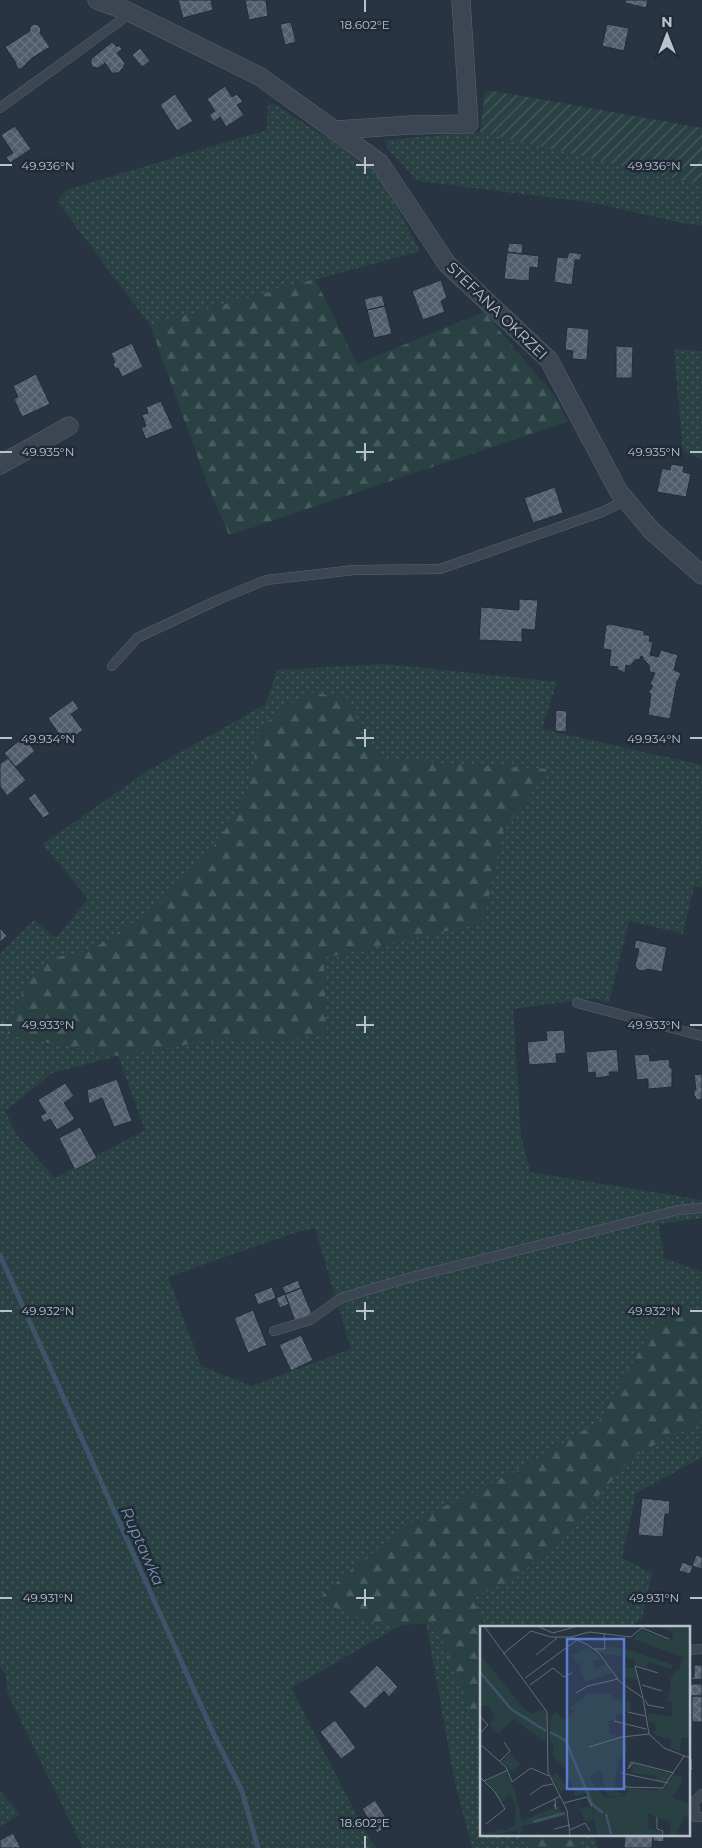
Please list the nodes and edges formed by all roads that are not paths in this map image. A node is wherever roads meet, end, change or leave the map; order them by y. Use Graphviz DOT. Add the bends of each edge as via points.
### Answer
graph roads {
  1 [pos="97,0"];
  2 [pos="461,0"];
  3 [pos="131,13"];
  4 [pos="0,108"];
  5 [pos="336,130"];
  6 [pos="69,426"];
  7 [pos="0,464"];
  8 [pos="626,500"];
  9 [pos="702,575"];
  10 [pos="112,666"];
  11 [pos="577,1004"];
  12 [pos="702,1036"];
  13 [pos="702,1208"];
  14 [pos="274,1331"];
  15 [pos="702,1794"];
  16 [pos="702,1818"];
  1 -- 3 [label="street, STEFANA OKRZEI"];
  2 -- 5 [label="street" via="469,124"];
  3 -- 4 [label="lane"];
  3 -- 5 [label="street, STEFANA OKRZEI" via="259,76"];
  5 -- 8 [label="street, STEFANA OKRZEI" via="380,163 447,264 549,360"];
  6 -- 7 [label="street"];
  8 -- 9 [label="street, STEFANA OKRZEI" via="652,531"];
  8 -- 10 [label="lane" via="602,512 440,569 354,570 266,580 137,638"];
  11 -- 12 [label="lane"];
  13 -- 14 [label="lane" via="678,1210 408,1278 341,1298 310,1320"];
  15 -- 16 [label="lane" via="694,1802 695,1817"];
}
